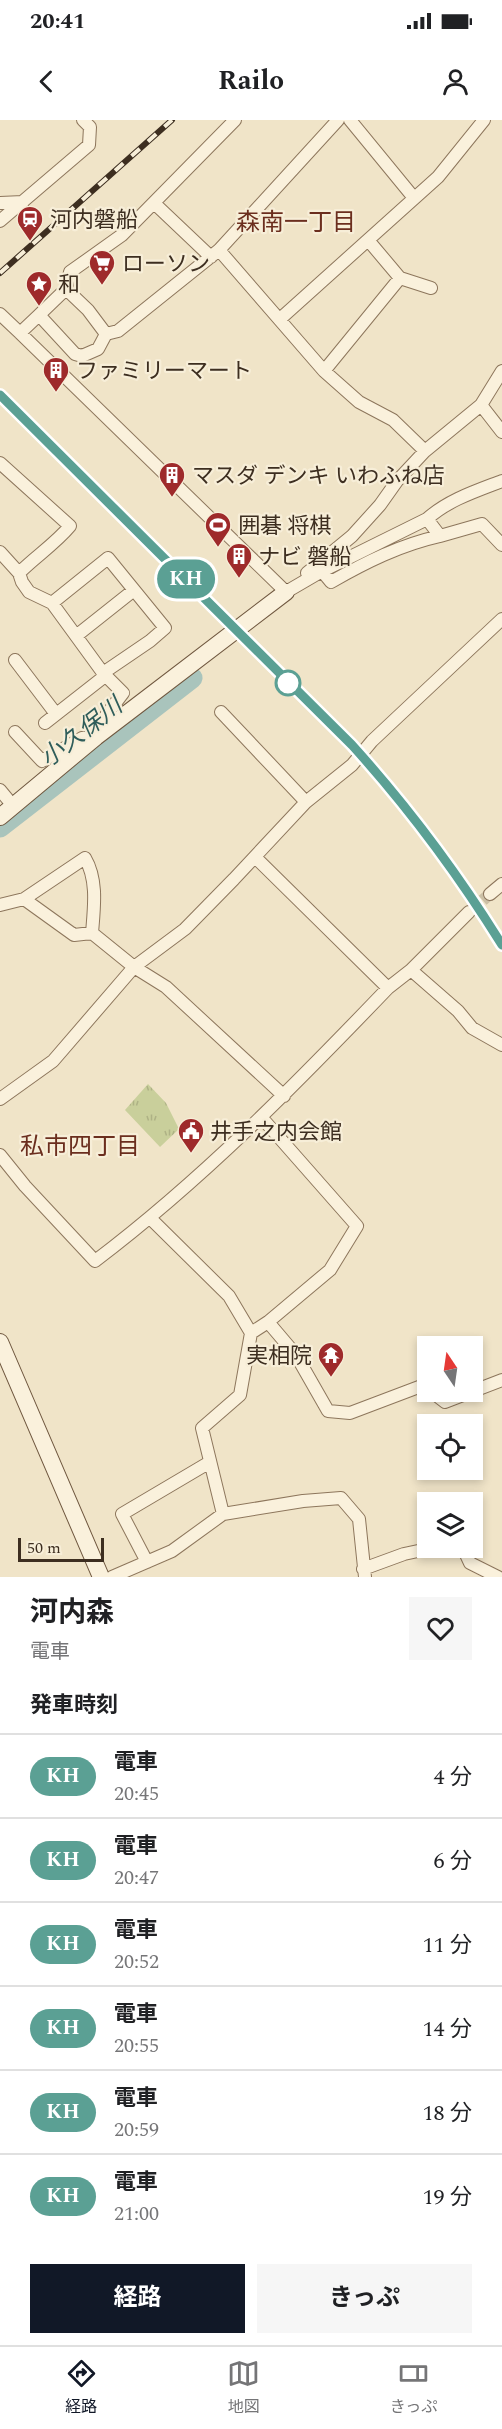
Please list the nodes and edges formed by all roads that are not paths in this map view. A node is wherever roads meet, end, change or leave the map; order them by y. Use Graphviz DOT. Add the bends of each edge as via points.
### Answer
graph roads {
  1 [pos="83,120"];
  2 [pos="235,120"];
  3 [pos="338,120"];
  4 [pos="350,120"];
  5 [pos="484,120"];
  6 [pos="414,198"];
  7 [pos="23,202"];
  8 [pos="0,203"];
  9 [pos="154,203"];
  10 [pos="0,221"];
  11 [pos="368,240"];
  12 [pos="215,253"];
  13 [pos="400,278"];
  14 [pos="431,288"];
  15 [pos="66,289"];
  16 [pos="0,314"];
  17 [pos="39,315"];
  18 [pos="280,319"];
  19 [pos="20,333"];
  20 [pos="106,334"];
  21 [pos="324,371"];
  22 [pos="502,371"];
  23 [pos="481,405"];
  24 [pos="502,432"];
  25 [pos="425,451"];
  26 [pos="0,463"];
  27 [pos="502,481"];
  28 [pos="427,519"];
  29 [pos="440,536"];
  30 [pos="502,545"];
  31 [pos="0,552"];
  32 [pos="322,571"];
  33 [pos="19,573"];
  34 [pos="303,583"];
  35 [pos="134,590"];
  36 [pos="286,592"];
  37 [pos="52,603"];
  38 [pos="502,619"];
  39 [pos="76,636"];
  40 [pos="15,660"];
  41 [pos="104,674"];
  42 [pos="221,712"];
  43 [pos="56,714"];
  44 [pos="45,723"];
  45 [pos="23,736"];
  46 [pos="96,736"];
  47 [pos="0,790"];
  48 [pos="306,802"];
  49 [pos="14,807"];
  50 [pos="0,817"];
  51 [pos="255,857"];
  52 [pos="502,884"];
  53 [pos="490,894"];
  54 [pos="24,899"];
  55 [pos="0,905"];
  56 [pos="469,912"];
  57 [pos="92,933"];
  58 [pos="135,967"];
  59 [pos="411,970"];
  60 [pos="388,988"];
  61 [pos="502,1045"];
  62 [pos="284,1096"];
  63 [pos="0,1100"];
  64 [pos="262,1118"];
  65 [pos="0,1155"];
  66 [pos="150,1218"];
  67 [pos="268,1322"];
  68 [pos="251,1333"];
  69 [pos="0,1342"];
  70 [pos="502,1380"];
  71 [pos="417,1388"];
  72 [pos="483,1388"];
  73 [pos="210,1462"];
  74 [pos="223,1514"];
  75 [pos="417,1551"];
  76 [pos="468,1558"];
  77 [pos="147,1562"];
  78 [pos="364,1573"];
  79 [pos="493,1576"];
  80 [pos="101,1577"];
  81 [pos="112,1577"];
  1 -- 7 [label="street" via="90,127 89,145"];
  2 -- 9 [label="street"];
  3 -- 12 [label="street"];
  4 -- 6 [label="street"];
  5 -- 6 [label="street" via="438,177"];
  6 -- 11 [label="street"];
  7 -- 8 [label="street"];
  7 -- 10 [label="street"];
  9 -- 12 [label="street"];
  9 -- 15 [label="street" via="122,235 70,272"];
  11 -- 13 [label="street"];
  11 -- 18 [label="street"];
  12 -- 18 [label="street"];
  12 -- 20 [label="street" via="118,331"];
  13 -- 14 [label="street"];
  13 -- 21 [label="street"];
  15 -- 17 [label="street"];
  15 -- 20 [label="street"];
  16 -- 19 [label="street"];
  17 -- 19 [label="street"];
  17 -- 20 [label="street" via="75,354 82,356 98,349"];
  18 -- 21 [label="street"];
  19 -- 36 [label="street"];
  21 -- 25 [label="street" via="359,402 393,420"];
  22 -- 23 [label="street"];
  23 -- 24 [label="street"];
  23 -- 25 [label="street"];
  25 -- 34 [label="street" via="352,536 307,573"];
  26 -- 33 [label="street" via="70,526 56,543 40,552"];
  27 -- 28 [label="street" via="466,495"];
  28 -- 29 [label="street"];
  28 -- 32 [label="street"];
  29 -- 30 [label="street" via="482,524"];
  29 -- 32 [label="street" via="374,558 331,582"];
  31 -- 33 [label="street"];
  32 -- 34 [label="street"];
  33 -- 37 [label="street" via="29,592"];
  34 -- 36 [label="street"];
  35 -- 37 [label="street" via="108,558"];
  35 -- 39 [label="street"];
  35 -- 41 [label="street" via="165,628"];
  36 -- 46 [label="street"];
  37 -- 39 [label="street"];
  38 -- 48 [label="street" via="372,741 352,765"];
  39 -- 41 [label="street"];
  40 -- 43 [label="street"];
  41 -- 43 [label="street"];
  41 -- 46 [label="street" via="123,693 98,726"];
  42 -- 48 [label="street"];
  43 -- 44 [label="street"];
  45 -- 46 [label="street" via="42,761 82,738"];
  46 -- 49 [label="street"];
  47 -- 49 [label="street"];
  48 -- 51 [label="street"];
  49 -- 50 [label="street"];
  51 -- 58 [label="street" via="185,929"];
  51 -- 60 [label="street"];
  52 -- 53 [label="street"];
  54 -- 55 [label="street"];
  54 -- 57 [label="street" via="74,935"];
  54 -- 57 [label="street" via="85,858 91,867 94,897"];
  56 -- 59 [label="street"];
  57 -- 58 [label="street"];
  58 -- 62 [label="street" via="166,987"];
  58 -- 63 [label="street" via="53,1061"];
  59 -- 60 [label="street"];
  59 -- 61 [label="street" via="458,1011 471,1028"];
  60 -- 62 [label="street"];
  62 -- 64 [label="street"];
  64 -- 66 [label="street"];
  64 -- 67 [label="street" via="357,1226 330,1270"];
  65 -- 66 [label="street" via="95,1261"];
  66 -- 68 [label="street" via="229,1296"];
  67 -- 68 [label="street"];
  67 -- 71 [label="street" via="296,1355 328,1411 350,1413"];
  68 -- 73 [label="street" via="240,1395 202,1428"];
  69 -- 80 [label="street"];
  70 -- 72 [label="street"];
  73 -- 74 [label="street"];
  73 -- 77 [label="street" via="122,1514"];
  74 -- 77 [label="street" via="172,1551"];
  74 -- 78 [label="street" via="341,1498 359,1520"];
  75 -- 78 [label="street"];
  76 -- 79 [label="street"];
  77 -- 81 [label="street"];
}
